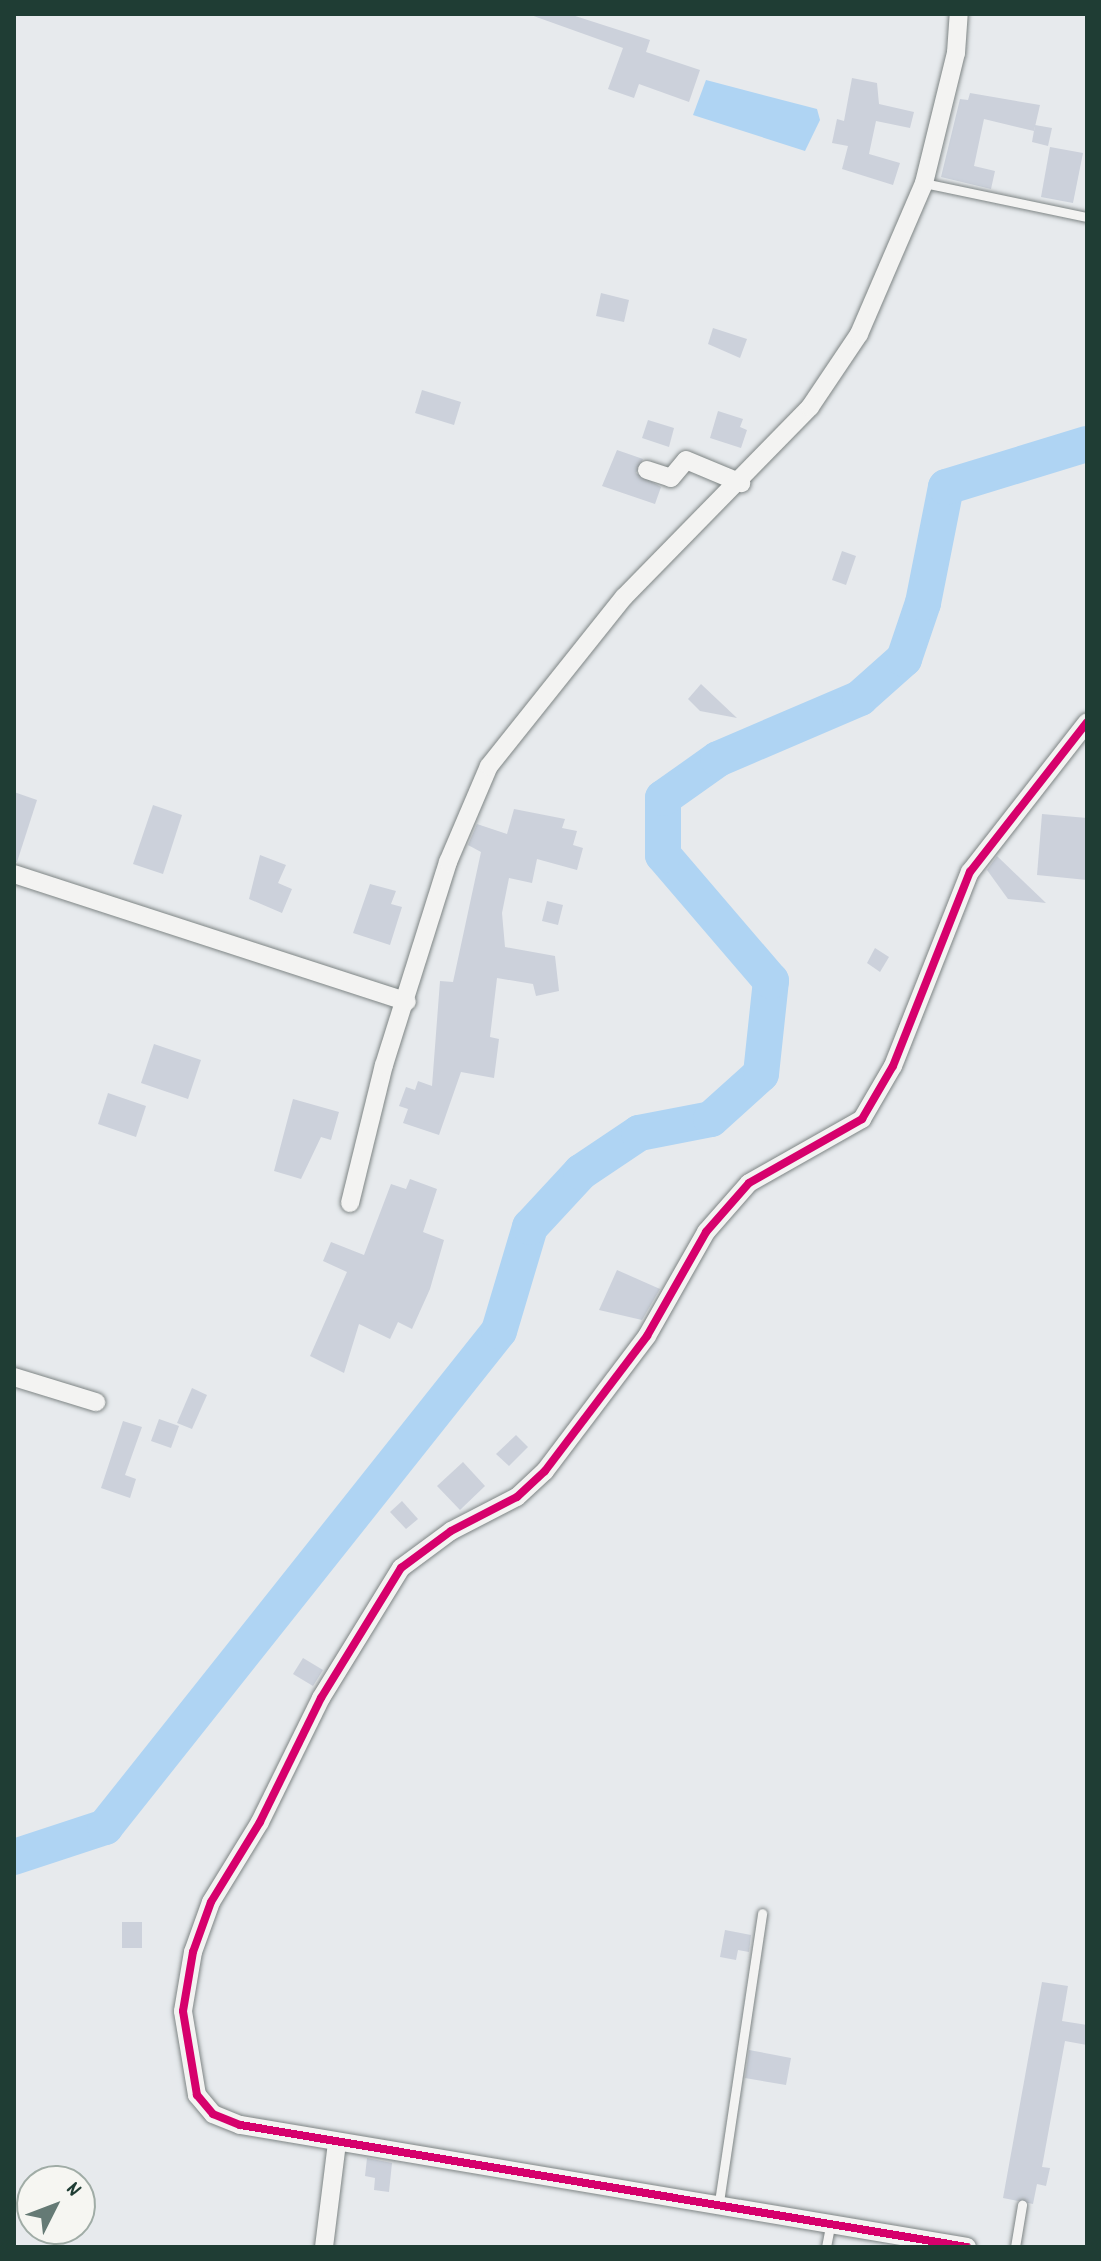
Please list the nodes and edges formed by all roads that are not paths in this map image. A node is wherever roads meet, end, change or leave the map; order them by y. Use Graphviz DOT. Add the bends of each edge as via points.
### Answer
graph roads {
  1 [pos="959,14"];
  2 [pos="924,183"];
  3 [pos="1087,217"];
  4 [pos="647,470"];
  5 [pos="741,483"];
  6 [pos="1087,722"];
  7 [pos="14,874"];
  8 [pos="407,1002"];
  9 [pos="350,1203"];
  10 [pos="14,1377"];
  11 [pos="96,1402"];
  12 [pos="762,1913"];
  13 [pos="337,2142"];
  14 [pos="719,2202"];
  15 [pos="1022,2205"];
  16 [pos="831,2222"];
  17 [pos="324,2247"];
  18 [pos="826,2247"];
  19 [pos="967,2247"];
  20 [pos="1015,2247"];
  1 -- 2 [label="street" via="956,53"];
  2 -- 3 [label="lane"];
  2 -- 5 [label="street" via="859,334 810,407"];
  4 -- 5 [label="street" via="671,478 686,460"];
  5 -- 8 [label="street" via="624,597 489,766 448,862"];
  6 -- 13 [label="street" via="970,872 882,1090 862,1119 749,1183 706,1232 647,1336 545,1471 517,1497 451,1531 401,1568 321,1698 211,1902 193,1952 183,2011 197,2095 213,2114 240,2125"];
  7 -- 8 [label="street"];
  8 -- 9 [label="street"];
  10 -- 11 [label="street"];
  12 -- 14 [label="lane"];
  13 -- 14 [label="street"];
  13 -- 17 [label="street"];
  14 -- 16 [label="street"];
  15 -- 20 [label="lane"];
  16 -- 18 [label="lane"];
  16 -- 19 [label="street"];
}
